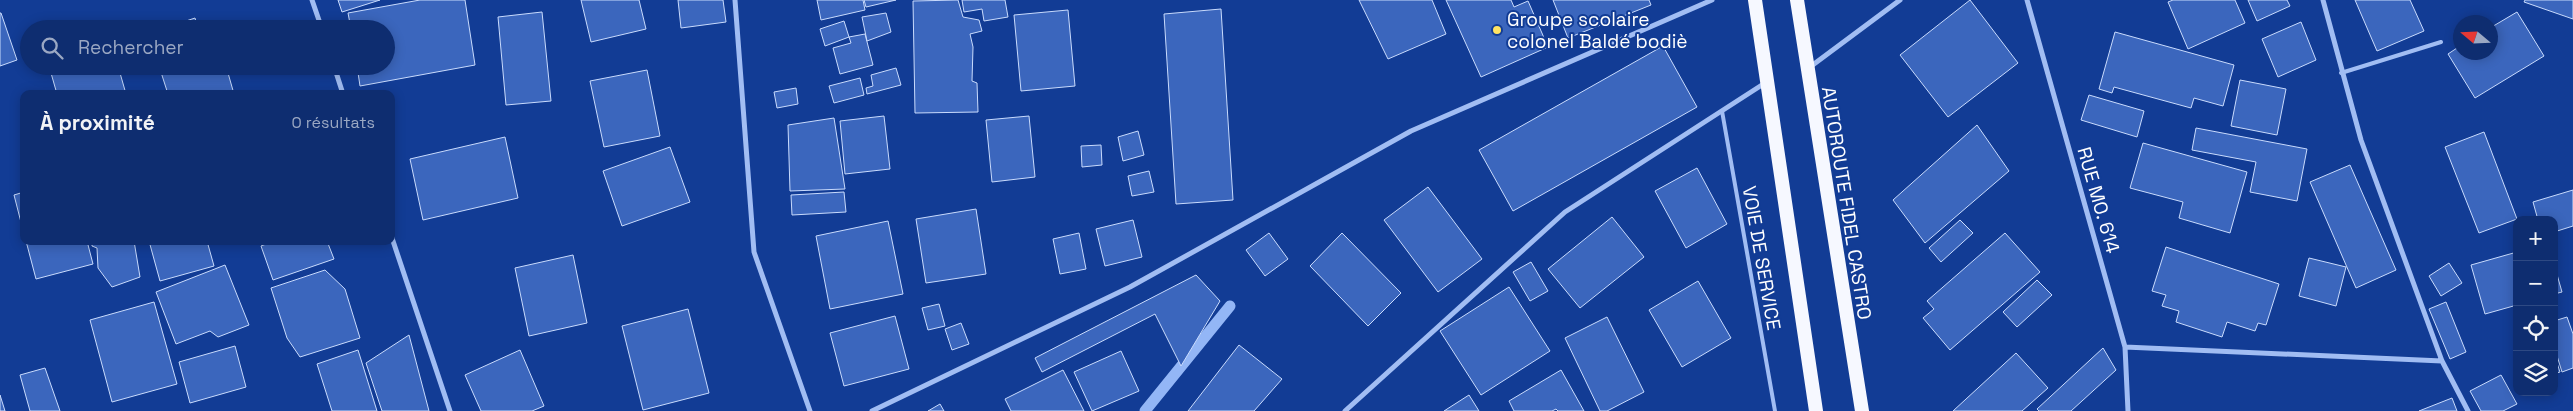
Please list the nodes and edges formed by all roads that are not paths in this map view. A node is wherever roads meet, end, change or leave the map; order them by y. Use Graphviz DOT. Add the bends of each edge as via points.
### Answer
graph roads {
  1 [pos="312,0"];
  2 [pos="735,0"];
  3 [pos="1712,0"];
  4 [pos="1755,0"];
  5 [pos="1797,0"];
  6 [pos="1900,0"];
  7 [pos="2027,0"];
  8 [pos="2322,0"];
  9 [pos="319,20"];
  10 [pos="2441,42"];
  11 [pos="1807,69"];
  12 [pos="2341,73"];
  13 [pos="337,75"];
  14 [pos="1767,82"];
  15 [pos="343,90"];
  16 [pos="1722,111"];
  17 [pos="394,245"];
  18 [pos="2125,347"];
  19 [pos="2442,361"];
  20 [pos="450,411"];
  21 [pos="810,411"];
  22 [pos="872,411"];
  23 [pos="1345,411"];
  24 [pos="1775,411"];
  25 [pos="1816,411"];
  26 [pos="1862,411"];
  27 [pos="2128,411"];
  28 [pos="2468,411"];
  1 -- 9 [label="street"];
  2 -- 21 [label="street" via="754,252"];
  3 -- 22 [label="street" via="1411,131 1130,288"];
  4 -- 14 [label="highway"];
  5 -- 11 [label="highway, AUTOROUTE FIDEL CASTRO"];
  6 -- 11 [label="street"];
  7 -- 18 [label="street, RUE MO. 614"];
  8 -- 12 [label="street"];
  10 -- 12 [label="lane"];
  11 -- 26 [label="highway, AUTOROUTE FIDEL CASTRO"];
  12 -- 19 [label="street" via="2361,140"];
  13 -- 15 [label="street"];
  14 -- 16 [label="street"];
  14 -- 25 [label="highway"];
  16 -- 23 [label="street" via="1565,212"];
  16 -- 24 [label="lane, VOIE DE SERVICE"];
  17 -- 20 [label="street"];
  18 -- 19 [label="street"];
  18 -- 27 [label="street, RUE MO. 614"];
  19 -- 28 [label="street"];
}
